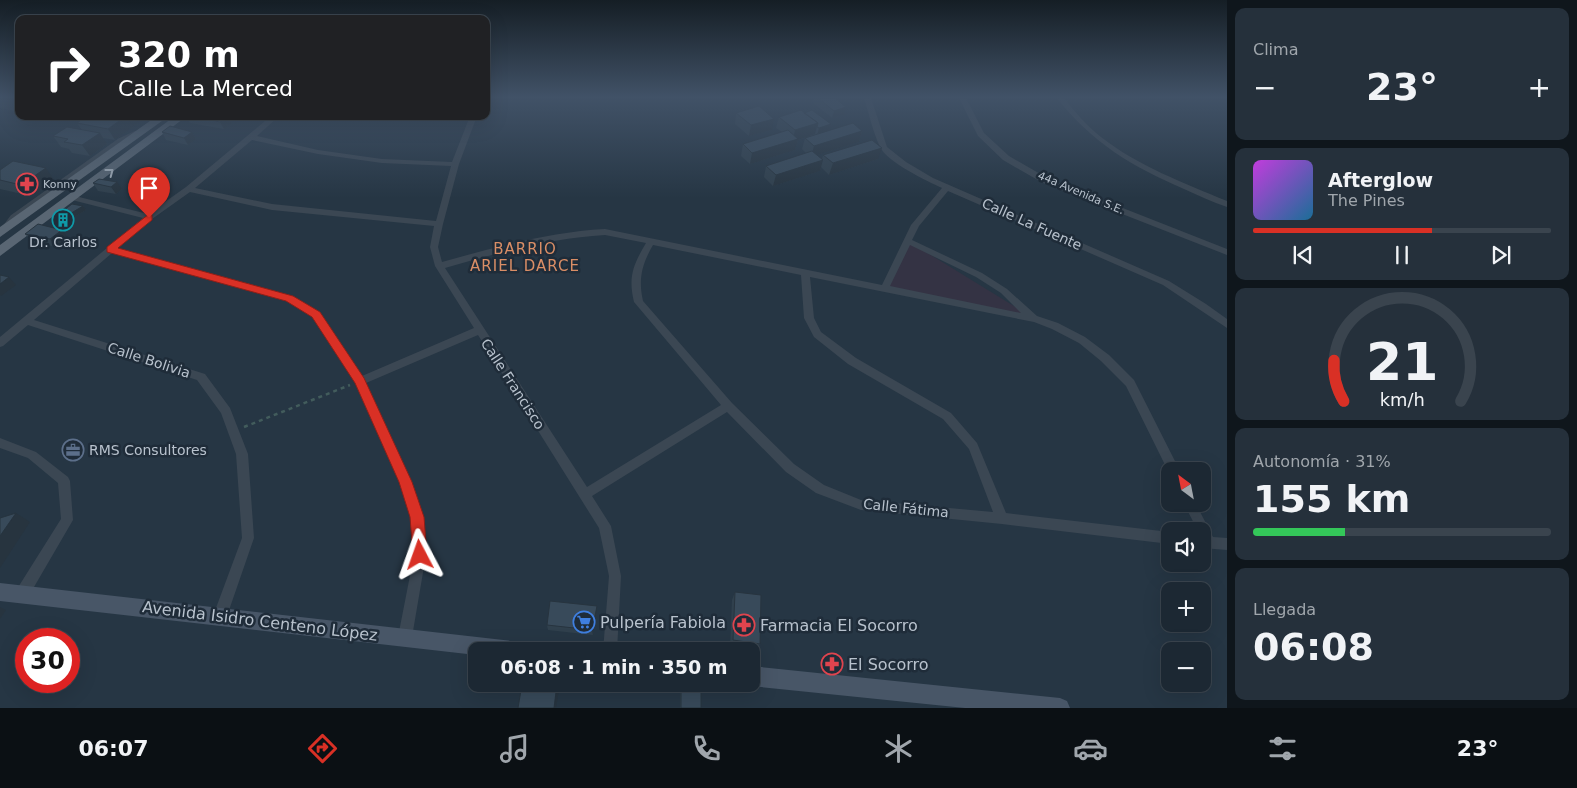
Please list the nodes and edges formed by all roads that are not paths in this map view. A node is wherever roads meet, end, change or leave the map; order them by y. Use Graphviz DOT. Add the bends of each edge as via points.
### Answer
graph roads {
  1 [pos="144,131"];
  2 [pos="162,131"];
  3 [pos="259,131"];
  4 [pos="468,131"];
  5 [pos="878,131"];
  6 [pos="980,131"];
  7 [pos="1090,131"];
  8 [pos="252,137"];
  9 [pos="455,164"];
  10 [pos="947,187"];
  11 [pos="189,189"];
  12 [pos="75,198"];
  13 [pos="1227,204"];
  14 [pos="149,218"];
  15 [pos="439,224"];
  16 [pos="0,233"];
  17 [pos="651,241"];
  18 [pos="908,241"];
  19 [pos="111,250"];
  20 [pos="0,252"];
  21 [pos="1227,252"];
  22 [pos="439,266"];
  23 [pos="804,273"];
  24 [pos="884,289"];
  25 [pos="1035,320"];
  26 [pos="26,321"];
  27 [pos="1227,324"];
  28 [pos="479,330"];
  29 [pos="0,343"];
  30 [pos="360,381"];
  31 [pos="728,406"];
  32 [pos="0,443"];
  33 [pos="1170,462"];
  34 [pos="585,494"];
  35 [pos="1002,518"];
  36 [pos="1161,537"];
  37 [pos="1211,542"];
  38 [pos="1227,544"];
  39 [pos="0,592"];
  40 [pos="22,594"];
  41 [pos="220,616"];
  42 [pos="405,637"];
  43 [pos="611,642"];
  44 [pos="468,645"];
  45 [pos="760,677"];
  46 [pos="1060,708"];
  1 -- 16 [label="main road"];
  12 -- 2 [label="main road, one-way"];
  3 -- 8 [label="street"];
  4 -- 9 [label="street, Calle Francisco"];
  5 -- 10 [label="street, Calle La Fuente" via="884,148 903,164"];
  6 -- 21 [label="street, 44a Avenida S.E." via="1006,158 1046,181"];
  7 -- 13 [label="street" via="1106,144 1175,182"];
  8 -- 9 [label="street" via="318,152 382,161"];
  8 -- 11 [label="street"];
  9 -- 15 [label="street, Calle Francisco"];
  10 -- 18 [label="street" via="915,225"];
  10 -- 27 [label="street, Calle La Fuente" via="1166,283"];
  11 -- 14 [label="street"];
  11 -- 15 [label="street" via="272,207"];
  12 -- 14 [label="street"];
  12 -- 20 [label="main road"];
  14 -- 19 [label="street"];
  15 -- 22 [label="street, Calle Francisco" via="434,247"];
  17 -- 22 [label="street" via="605,232 571,233"];
  17 -- 23 [label="street"];
  17 -- 31 [label="street, Calle Fátima" via="637,264 634,284 639,302"];
  18 -- 24 [label="street"];
  18 -- 25 [label="street" via="979,275 1004,291"];
  19 -- 26 [label="street"];
  19 -- 30 [label="street" via="289,298 316,314"];
  22 -- 28 [label="street, Calle Francisco"];
  23 -- 24 [label="street"];
  23 -- 35 [label="street" via="809,318 817,334 852,361 947,416 973,446"];
  24 -- 25 [label="street"];
  25 -- 33 [label="street" via="1056,326 1082,340 1130,383"];
  26 -- 29 [label="street"];
  26 -- 41 [label="street, Calle Bolivia" via="201,377 226,410 242,454 248,538"];
  28 -- 30 [label="street"];
  28 -- 34 [label="street, Calle Francisco"];
  30 -- 42 [label="street" via="417,517 420,555"];
  31 -- 34 [label="street"];
  31 -- 35 [label="street, Calle Fátima" via="790,468 820,489 861,504"];
  32 -- 40 [label="street" via="32,455 64,481 67,520"];
  34 -- 43 [label="street, Calle Francisco" via="605,526 615,576"];
  35 -- 36 [label="street, Calle Fátima"];
  37 -- 38 [label="street"];
  39 -- 40 [label="street, Avenida Isidro Centeno López"];
  40 -- 41 [label="street, Avenida Isidro Centeno López"];
  41 -- 42 [label="street, Avenida Isidro Centeno López"];
  42 -- 44 [label="street, Avenida Isidro Centeno López"];
  45 -- 46 [label="street"];
}
